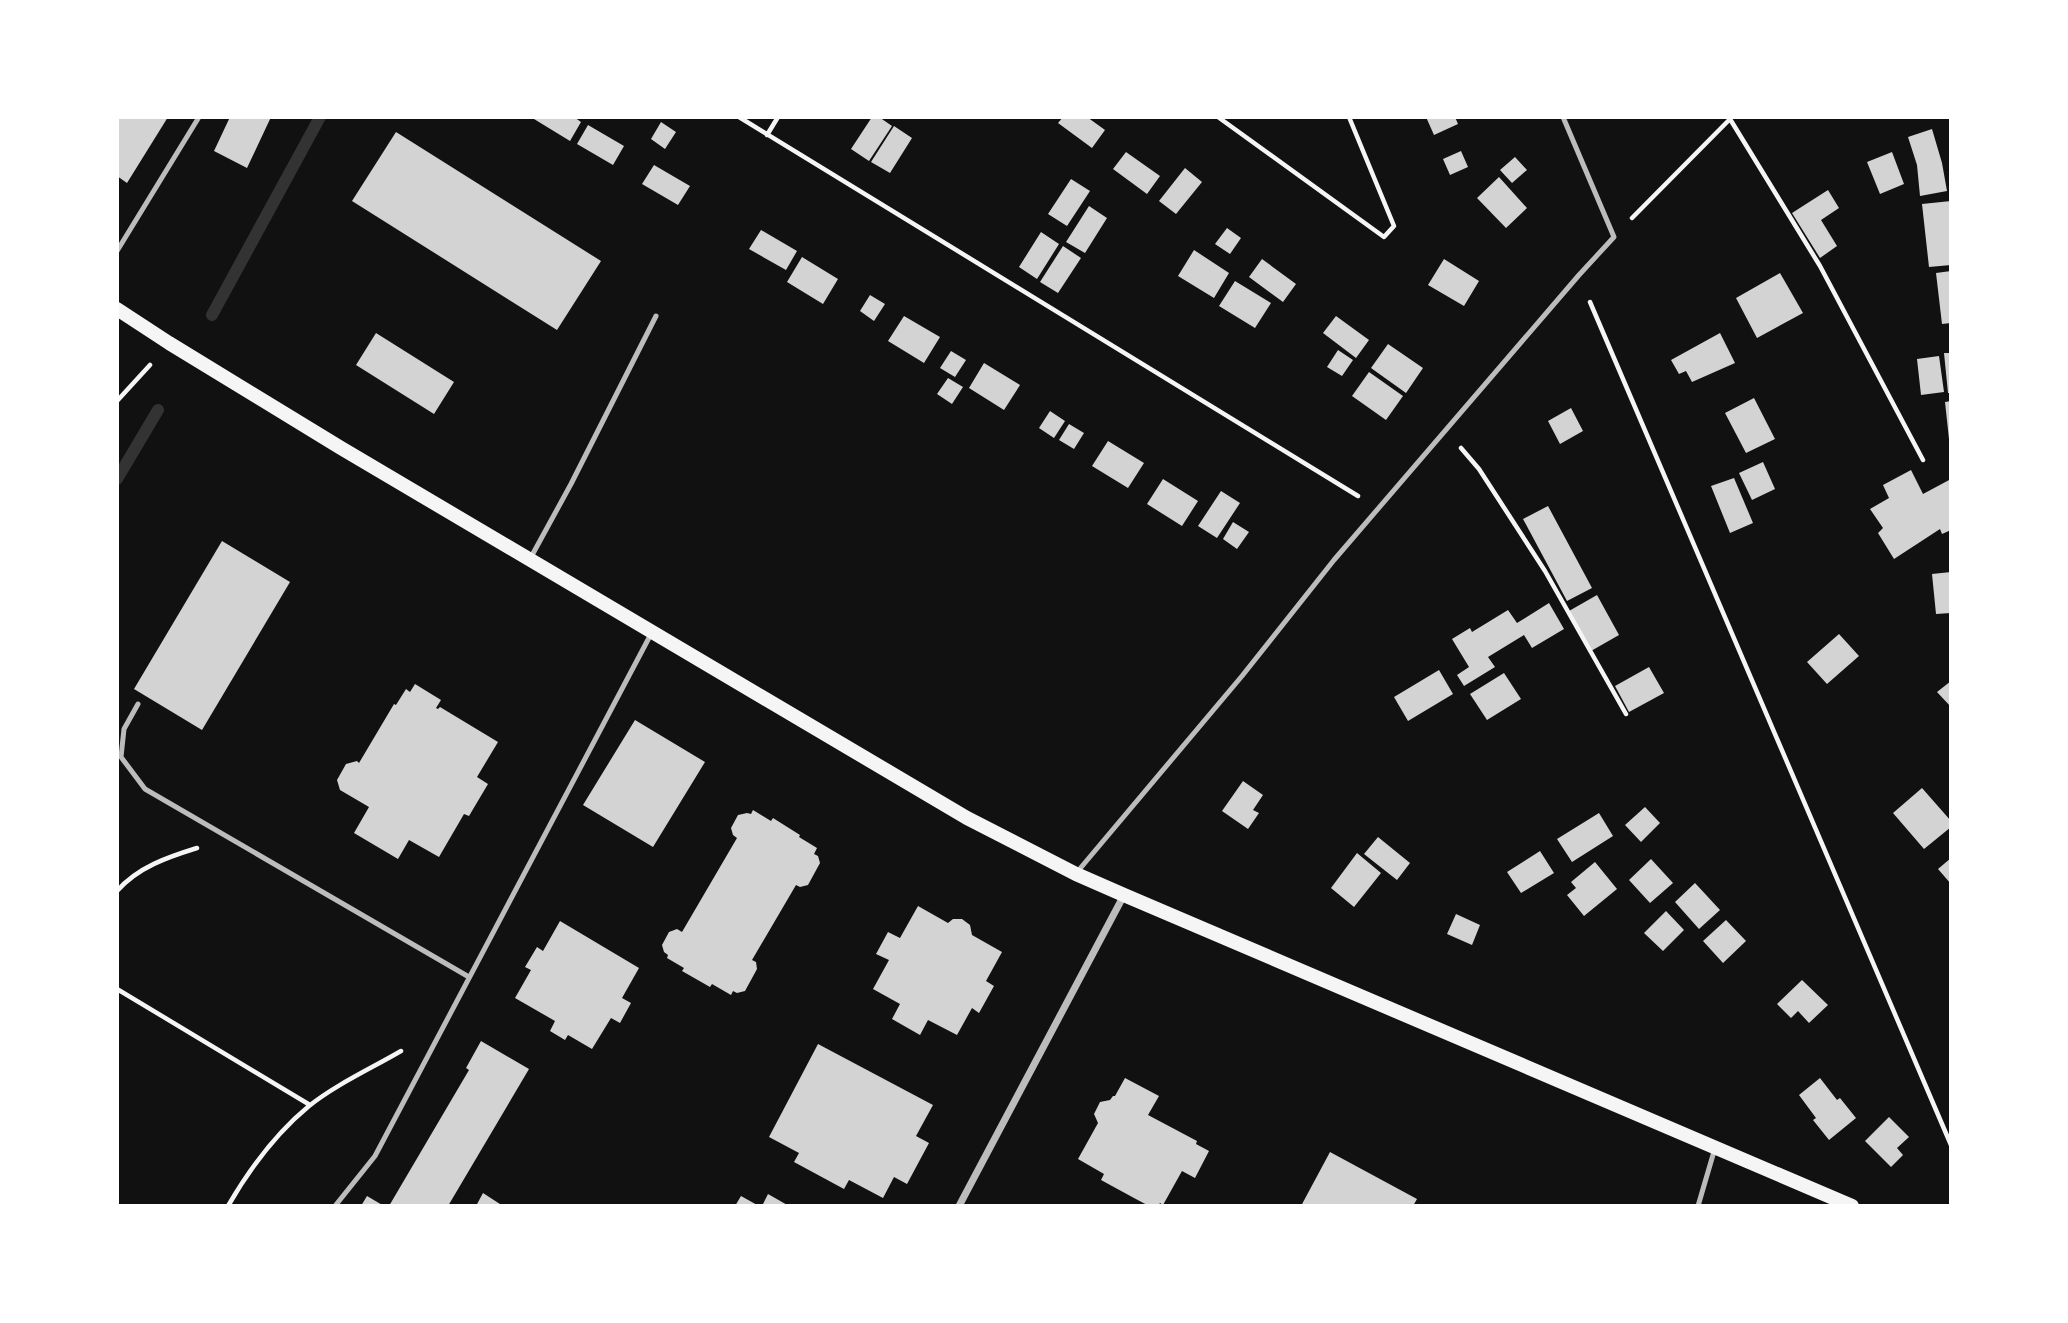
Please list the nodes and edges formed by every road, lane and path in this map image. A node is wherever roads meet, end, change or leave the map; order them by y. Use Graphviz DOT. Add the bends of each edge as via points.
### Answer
graph roads {
  1 [pos="200,117"];
  2 [pos="739,117"];
  3 [pos="778,117"];
  4 [pos="1218,117"];
  5 [pos="1349,117"];
  6 [pos="1563,117"];
  7 [pos="1731,118"];
  8 [pos="767,135"];
  9 [pos="1614,237"];
  10 [pos="117,251"];
  11 [pos="1578,275"];
  12 [pos="117,309"];
  13 [pos="656,316"];
  14 [pos="137,380"];
  15 [pos="118,400"];
  16 [pos="1446,432"];
  17 [pos="1923,460"];
  18 [pos="1375,514"];
  19 [pos="530,559"];
  20 [pos="652,631"];
  21 [pos="138,704"];
  22 [pos="1626,714"];
  23 [pos="231,838"];
  24 [pos="1076,874"];
  25 [pos="117,891"];
  26 [pos="1124,895"];
  27 [pos="469,977"];
  28 [pos="117,989"];
  29 [pos="435,1041"];
  30 [pos="310,1105"];
  31 [pos="1951,1145"];
  32 [pos="1715,1148"];
  33 [pos="228,1206"];
  34 [pos="335,1206"];
  35 [pos="959,1206"];
  36 [pos="1698,1206"];
  37 [pos="1852,1206"];
  1 -- 10 [label="lane"];
  2 -- 8 [label="path"];
  3 -- 8 [label="path"];
  4 -- 5 [label="path" via="1384,237 1394,226"];
  6 -- 9 [label="lane"];
  7 -- 9 [label="path"];
  7 -- 17 [label="path" via="1821,267"];
  8 -- 18 [label="path" via="1360,497"];
  9 -- 11 [label="lane"];
  11 -- 16 [label="lane"];
  11 -- 31 [label="path"];
  12 -- 19 [label="main road"];
  13 -- 19 [label="lane"];
  14 -- 15 [label="path"];
  16 -- 18 [label="lane"];
  16 -- 22 [label="path" via="1479,469 1538,560"];
  18 -- 24 [label="lane"];
  19 -- 20 [label="main road"];
  20 -- 24 [label="main road" via="967,817"];
  20 -- 27 [label="lane"];
  21 -- 23 [label="lane" via="124,729 121,757 145,789"];
  23 -- 25 [label="path" via="161,859"];
  23 -- 27 [label="lane"];
  24 -- 26 [label="main road"];
  26 -- 32 [label="main road"];
  26 -- 35 [label="street"];
  27 -- 29 [label="lane"];
  28 -- 30 [label="path"];
  29 -- 30 [label="path" via="408,1048"];
  29 -- 34 [label="lane" via="375,1156"];
  30 -- 33 [label="path" via="277,1135"];
  32 -- 36 [label="lane"];
  32 -- 37 [label="main road"];
}
